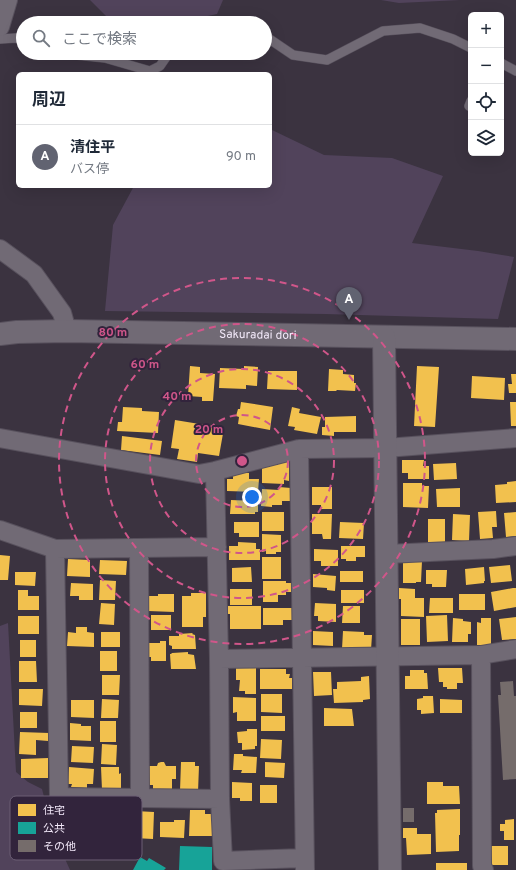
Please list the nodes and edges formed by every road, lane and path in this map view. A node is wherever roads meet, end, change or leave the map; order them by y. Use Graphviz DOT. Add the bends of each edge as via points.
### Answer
graph roads {
  1 [pos="8,0"];
  2 [pos="0,27"];
  3 [pos="16,38"];
  4 [pos="0,39"];
  5 [pos="272,41"];
  6 [pos="468,46"];
  7 [pos="113,60"];
  8 [pos="164,60"];
  9 [pos="504,65"];
  10 [pos="516,71"];
  11 [pos="0,249"];
  12 [pos="67,331"];
  13 [pos="0,334"];
  14 [pos="384,337"];
  15 [pos="516,339"];
  16 [pos="0,438"];
  17 [pos="516,438"];
  18 [pos="386,448"];
  19 [pos="299,449"];
  20 [pos="215,471"];
  21 [pos="0,530"];
  22 [pos="516,546"];
  23 [pos="217,547"];
  24 [pos="139,548"];
  25 [pos="55,549"];
  26 [pos="387,554"];
  27 [pos="516,649"];
  28 [pos="481,656"];
  29 [pos="388,657"];
  30 [pos="302,658"];
  31 [pos="219,659"];
  32 [pos="59,796"];
  33 [pos="140,796"];
  34 [pos="142,798"];
  35 [pos="220,799"];
  36 [pos="304,864"];
  37 [pos="390,870"];
  38 [pos="484,870"];
  1 -- 2 [label="street"];
  3 -- 4 [label="lane"];
  5 -- 6 [label="lane" via="293,55 327,60 383,31 420,28"];
  7 -- 8 [label="lane" via="150,71 160,66"];
  9 -- 10 [label="lane"];
  11 -- 12 [label="street" via="34,274 62,313"];
  12 -- 13 [label="street, Sakuradai dori"];
  12 -- 14 [label="street, Sakuradai dori"];
  14 -- 15 [label="street, Sakuradai dori"];
  14 -- 18 [label="street"];
  16 -- 20 [label="street" via="199,474"];
  17 -- 18 [label="street"];
  18 -- 19 [label="street"];
  18 -- 26 [label="street"];
  19 -- 20 [label="street"];
  19 -- 30 [label="street"];
  20 -- 23 [label="street"];
  21 -- 25 [label="street"];
  22 -- 26 [label="street"];
  23 -- 24 [label="street"];
  23 -- 31 [label="street"];
  24 -- 25 [label="street"];
  24 -- 33 [label="street"];
  25 -- 32 [label="street"];
  26 -- 29 [label="street"];
  27 -- 28 [label="street"];
  28 -- 29 [label="street"];
  28 -- 38 [label="street"];
  29 -- 30 [label="street"];
  29 -- 37 [label="street"];
  30 -- 31 [label="street"];
  30 -- 36 [label="street"];
  31 -- 35 [label="street"];
  34 -- 35 [label="street"];
  35 -- 36 [label="street" via="223,860"];
}
